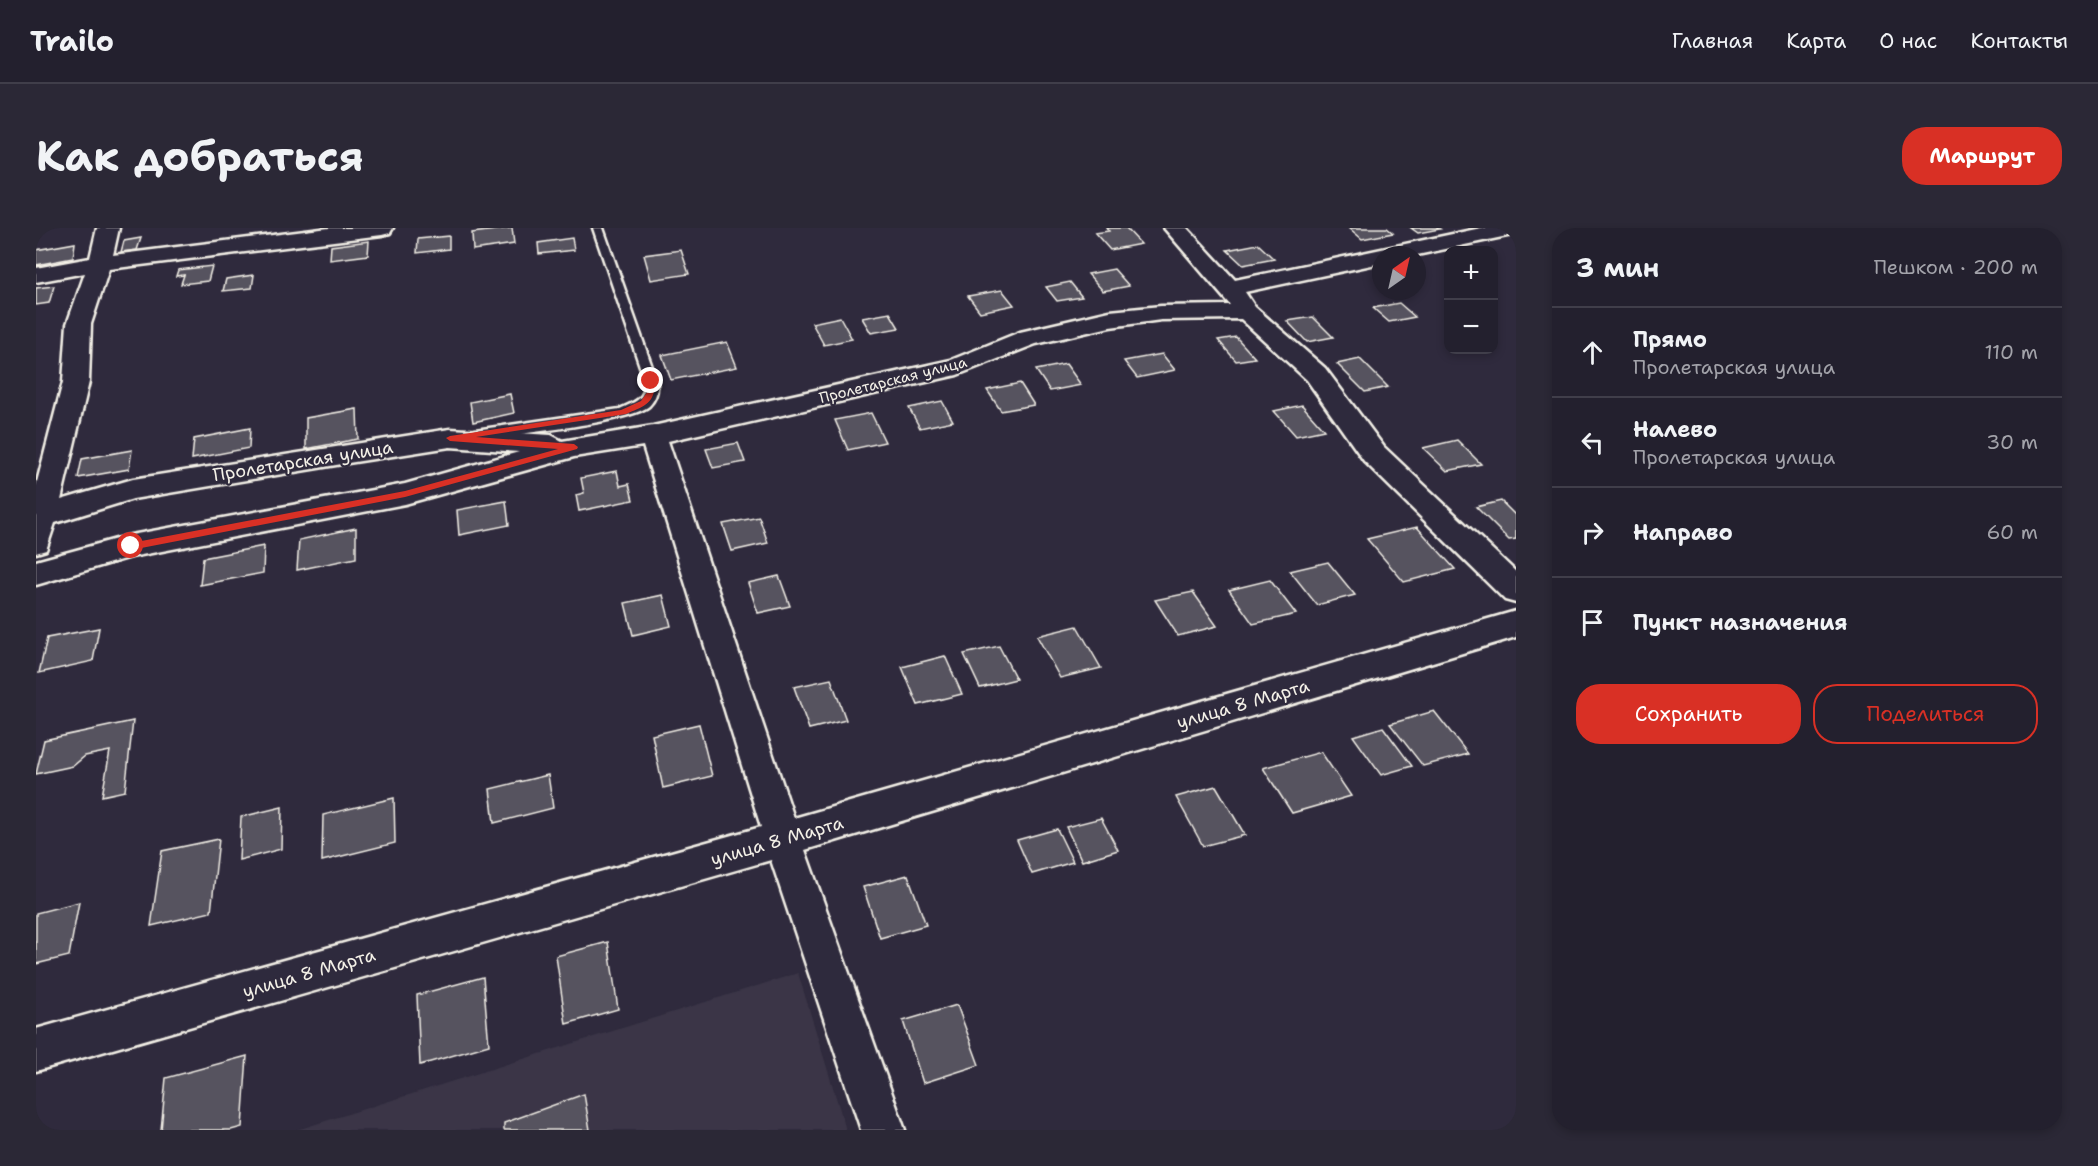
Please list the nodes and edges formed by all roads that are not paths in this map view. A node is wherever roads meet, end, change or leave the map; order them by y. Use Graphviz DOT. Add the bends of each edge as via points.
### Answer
graph roads {
  1 [pos="108,228"];
  2 [pos="382,228"];
  3 [pos="598,228"];
  4 [pos="1175,228"];
  5 [pos="1512,228"];
  6 [pos="1426,246"];
  7 [pos="1372,257"];
  8 [pos="100,263"];
  9 [pos="36,275"];
  10 [pos="1230,288"];
  11 [pos="1247,312"];
  12 [pos="653,435"];
  13 [pos="450,438"];
  14 [pos="574,447"];
  15 [pos="40,517"];
  16 [pos="36,542"];
  17 [pos="36,573"];
  18 [pos="1516,591"];
  19 [pos="1516,624"];
  20 [pos="783,839"];
  21 [pos="36,1050"];
  22 [pos="883,1130"];
  1 -- 8 [label="street"];
  2 -- 8 [label="street"];
  3 -- 13 [label="lane" via="651,381 652,391 644,403 623,412"];
  4 -- 10 [label="street"];
  5 -- 6 [label="street"];
  7 -- 10 [label="street"];
  8 -- 9 [label="street"];
  8 -- 15 [label="street" via="79,324 76,382"];
  10 -- 11 [label="street"];
  11 -- 12 [label="street, Пролетарская улица" via="1110,319 1029,338 957,367"];
  11 -- 18 [label="street" via="1316,374 1374,454"];
  12 -- 14 [label="street, Пролетарская улица"];
  12 -- 20 [label="street"];
  13 -- 14 [label="street, Пролетарская улица"];
  13 -- 15 [label="street, Пролетарская улица" via="133,489"];
  14 -- 17 [label="street, Пролетарская улица" via="405,494 131,546"];
  15 -- 16 [label="street"];
  19 -- 20 [label="street, улица 8 Марта"];
  20 -- 21 [label="street, улица 8 Марта"];
  20 -- 22 [label="street"];
}
